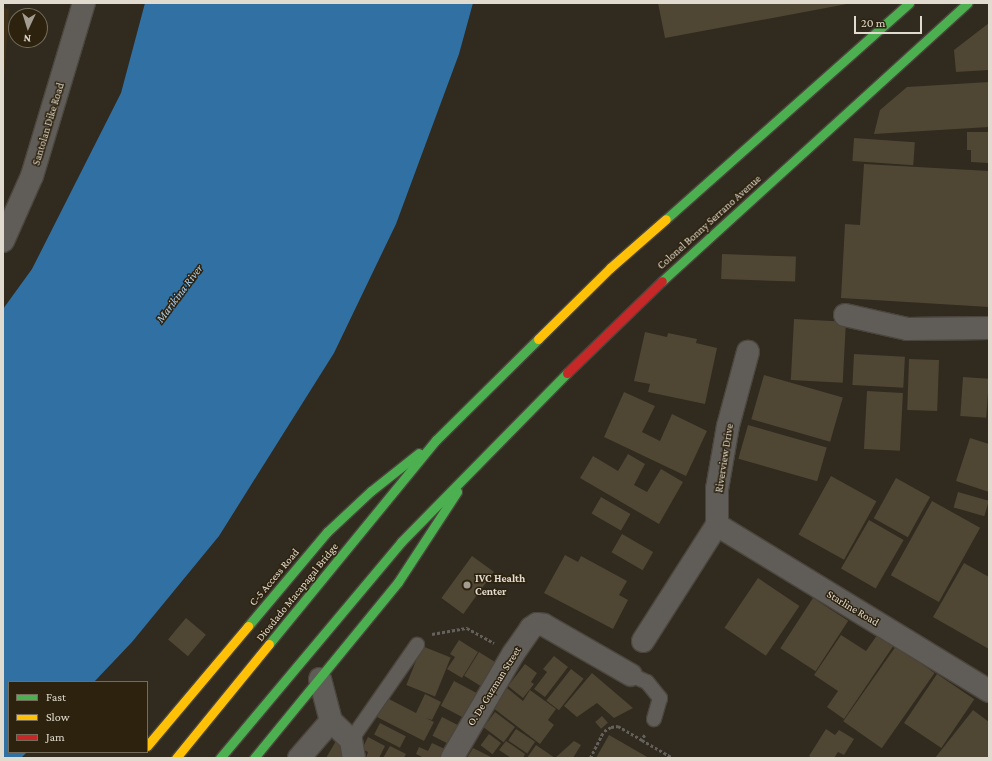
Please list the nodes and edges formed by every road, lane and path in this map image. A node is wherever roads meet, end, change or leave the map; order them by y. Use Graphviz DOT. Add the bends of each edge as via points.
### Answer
graph roads {
  1 [pos="84,3"];
  2 [pos="909,3"];
  3 [pos="968,3"];
  4 [pos="3,242"];
  5 [pos="845,315"];
  6 [pos="989,328"];
  7 [pos="748,352"];
  8 [pos="436,440"];
  9 [pos="473,467"];
  10 [pos="717,525"];
  11 [pos="643,641"];
  12 [pos="417,645"];
  13 [pos="513,654"];
  14 [pos="631,675"];
  15 [pos="320,679"];
  16 [pos="989,691"];
  17 [pos="654,719"];
  18 [pos="331,721"];
  19 [pos="642,740"];
  20 [pos="148,745"];
  21 [pos="352,749"];
  22 [pos="176,758"];
  23 [pos="220,758"];
  24 [pos="254,758"];
  25 [pos="299,758"];
  26 [pos="452,758"];
  27 [pos="590,758"];
  28 [pos="673,758"];
  1 -- 4 [label="street, Santolan Dike Road" via="32,176"];
  2 -- 8 [label="main road" via="610,268"];
  3 -- 9 [label="main road, Colonel Bonny Serrano Avenue" via="646,295"];
  5 -- 6 [label="street" via="907,329"];
  7 -- 10 [label="street, Riverview Drive" via="728,426 717,489"];
  8 -- 20 [label="main road, C-5 Access Road" via="371,491 327,532"];
  8 -- 22 [label="main road, Diosdado Macapagal Bridge"];
  9 -- 15 [label="main road" via="398,582"];
  9 -- 23 [label="main road" via="401,542"];
  10 -- 11 [label="street"];
  10 -- 16 [label="street, Starline Road"];
  12 -- 13 [label="path" via="430,634 467,628"];
  12 -- 21 [label="lane"];
  13 -- 14 [label="street, O. De Guzman Street" via="531,628 537,624 544,625"];
  13 -- 26 [label="street, O. De Guzman Street"];
  14 -- 17 [label="lane" via="647,682 660,698"];
  15 -- 18 [label="street"];
  15 -- 24 [label="main road"];
  17 -- 19 [label="path"];
  18 -- 21 [label="street"];
  18 -- 25 [label="street"];
  19 -- 27 [label="path" via="618,726 611,727 604,731"];
  19 -- 28 [label="path"];
}
